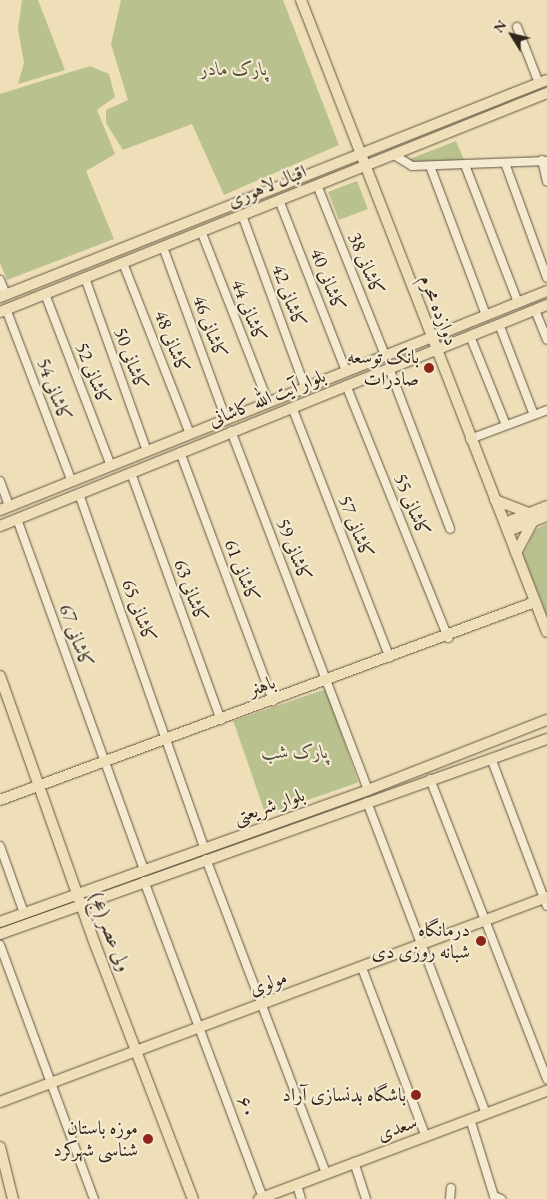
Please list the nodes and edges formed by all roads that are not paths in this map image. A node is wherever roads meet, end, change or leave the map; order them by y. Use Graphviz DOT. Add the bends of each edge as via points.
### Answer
graph roads {
  1 [pos="301,0"];
  2 [pos="517,27"];
  3 [pos="543,82"];
  4 [pos="547,93"];
  5 [pos="485,105"];
  6 [pos="489,116"];
  7 [pos="408,135"];
  8 [pos="413,146"];
  9 [pos="360,154"];
  10 [pos="394,155"];
  11 [pos="545,160"];
  12 [pos="505,163"];
  13 [pos="465,165"];
  14 [pos="365,166"];
  15 [pos="430,166"];
  16 [pos="547,180"];
  17 [pos="317,185"];
  18 [pos="279,200"];
  19 [pos="242,215"];
  20 [pos="168,230"];
  21 [pos="201,232"];
  22 [pos="173,242"];
  23 [pos="163,247"];
  24 [pos="123,262"];
  25 [pos="85,278"];
  26 [pos="547,278"];
  27 [pos="0,280"];
  28 [pos="547,291"];
  29 [pos="45,294"];
  30 [pos="3,296"];
  31 [pos="518,302"];
  32 [pos="547,305"];
  33 [pos="535,310"];
  34 [pos="3,311"];
  35 [pos="486,315"];
  36 [pos="499,324"];
  37 [pos="470,336"];
  38 [pos="431,337"];
  39 [pos="547,340"];
  40 [pos="436,349"];
  41 [pos="385,356"];
  42 [pos="389,368"];
  43 [pos="346,371"];
  44 [pos="346,385"];
  45 [pos="305,387"];
  46 [pos="268,402"];
  47 [pos="292,407"];
  48 [pos="547,410"];
  49 [pos="534,415"];
  50 [pos="226,419"];
  51 [pos="506,425"];
  52 [pos="231,431"];
  53 [pos="190,434"];
  54 [pos="470,439"];
  55 [pos="147,451"];
  56 [pos="180,452"];
  57 [pos="111,466"];
  58 [pos="131,472"];
  59 [pos="0,481"];
  60 [pos="72,482"];
  61 [pos="79,494"];
  62 [pos="495,500"];
  63 [pos="547,506"];
  64 [pos="5,508"];
  65 [pos="547,516"];
  66 [pos="531,517"];
  67 [pos="17,519"];
  68 [pos="0,526"];
  69 [pos="507,527"];
  70 [pos="450,529"];
  71 [pos="516,553"];
  72 [pos="535,602"];
  73 [pos="547,632"];
  74 [pos="448,638"];
  75 [pos="390,658"];
  76 [pos="0,676"];
  77 [pos="327,681"];
  78 [pos="273,701"];
  79 [pos="221,720"];
  80 [pos="547,720"];
  81 [pos="547,739"];
  82 [pos="167,740"];
  83 [pos="491,758"];
  84 [pos="105,763"];
  85 [pos="430,779"];
  86 [pos="38,784"];
  87 [pos="368,790"];
  88 [pos="0,800"];
  89 [pos="367,802"];
  90 [pos="0,846"];
  91 [pos="204,847"];
  92 [pos="206,859"];
  93 [pos="144,870"];
  94 [pos="144,881"];
  95 [pos="79,899"];
  96 [pos="546,900"];
  97 [pos="24,913"];
  98 [pos="0,922"];
  99 [pos="484,922"];
  100 [pos="0,934"];
  101 [pos="0,944"];
  102 [pos="422,946"];
  103 [pos="362,968"];
  104 [pos="262,1004"];
  105 [pos="201,1027"];
  106 [pos="138,1048"];
  107 [pos="547,1080"];
  108 [pos="50,1084"];
  109 [pos="547,1091"];
  110 [pos="0,1102"];
  111 [pos="486,1114"];
  112 [pos="470,1119"];
  113 [pos="425,1135"];
  114 [pos="0,1147"];
  115 [pos="354,1162"];
  116 [pos="326,1173"];
  117 [pos="297,1185"];
  118 [pos="452,1188"];
  119 [pos="261,1198"];
  120 [pos="13,1199"];
  121 [pos="94,1199"];
  122 [pos="193,1199"];
  123 [pos="302,1199"];
  124 [pos="366,1199"];
  125 [pos="450,1199"];
  126 [pos="501,1199"];
  1 -- 9 [label="main road, دوازده محرم"];
  2 -- 3 [label="street"];
  3 -- 5 [label="main road, اقبال لاهوری"];
  4 -- 6 [label="main road, اقبال لاهوری"];
  5 -- 6 [label="main road"];
  5 -- 7 [label="main road, اقبال لاهوری"];
  6 -- 8 [label="main road, اقبال لاهوری"];
  7 -- 8 [label="main road"];
  7 -- 9 [label="main road, اقبال لاهوری"];
  8 -- 10 [label="main road, اقبال لاهوری"];
  9 -- 14 [label="main road, دوازده محرم"];
  9 -- 20 [label="main road, اقبال لاهوری"];
  10 -- 14 [label="main road, اقبال لاهوری"];
  10 -- 15 [label="street" via="405,165"];
  11 -- 12 [label="street"];
  11 -- 16 [label="street"];
  12 -- 13 [label="street"];
  12 -- 26 [label="street"];
  13 -- 15 [label="street"];
  13 -- 31 [label="street"];
  14 -- 17 [label="main road, اقبال لاهوری"];
  14 -- 38 [label="main road, دوازده محرم"];
  15 -- 35 [label="street"];
  17 -- 18 [label="main road, اقبال لاهوری"];
  17 -- 41 [label="street, کاشانی 38"];
  18 -- 19 [label="main road, اقبال لاهوری"];
  18 -- 43 [label="street, کاشانی 40"];
  19 -- 21 [label="main road, اقبال لاهوری"];
  19 -- 45 [label="street, کاشانی 42"];
  20 -- 22 [label="main road"];
  20 -- 30 [label="main road, اقبال لاهوری"];
  21 -- 22 [label="main road, اقبال لاهوری"];
  21 -- 46 [label="street, کاشانی 44"];
  22 -- 23 [label="main road, اقبال لاهوری"];
  23 -- 24 [label="main road, اقبال لاهوری"];
  23 -- 50 [label="street, کاشانی 46"];
  24 -- 25 [label="main road, اقبال لاهوری"];
  24 -- 53 [label="street, کاشانی 48"];
  25 -- 29 [label="main road, اقبال لاهوری"];
  25 -- 55 [label="street, کاشانی 50"];
  27 -- 30 [label="street"];
  28 -- 31 [label="main road, بلوار آیت الله کاشانی"];
  29 -- 34 [label="main road, اقبال لاهوری"];
  29 -- 57 [label="street, کاشانی 52"];
  31 -- 35 [label="main road, بلوار آیت الله کاشانی"];
  32 -- 33 [label="main road, بلوار آیت الله کاشانی"];
  33 -- 36 [label="main road, بلوار آیت الله کاشانی"];
  33 -- 39 [label="street"];
  34 -- 60 [label="street, کاشانی 54"];
  35 -- 38 [label="main road, بلوار آیت الله کاشانی"];
  36 -- 37 [label="main road, بلوار آیت الله کاشانی"];
  36 -- 49 [label="street"];
  37 -- 40 [label="main road, بلوار آیت الله کاشانی"];
  37 -- 51 [label="street"];
  38 -- 40 [label="main road, دوازده محرم"];
  38 -- 41 [label="main road, بلوار آیت الله کاشانی"];
  40 -- 42 [label="main road, بلوار آیت الله کاشانی"];
  40 -- 54 [label="main road, دوازده محرم"];
  41 -- 43 [label="main road, بلوار آیت الله کاشانی"];
  42 -- 44 [label="main road, بلوار آیت الله کاشانی"];
  42 -- 70 [label="street"];
  43 -- 45 [label="main road, بلوار آیت الله کاشانی"];
  44 -- 47 [label="main road, بلوار آیت الله کاشانی"];
  44 -- 74 [label="street, کاشانی 55"];
  45 -- 46 [label="main road, بلوار آیت الله کاشانی"];
  46 -- 50 [label="main road, بلوار آیت الله کاشانی"];
  47 -- 52 [label="main road, بلوار آیت الله کاشانی"];
  47 -- 75 [label="street, کاشانی 57"];
  48 -- 49 [label="street"];
  49 -- 51 [label="street"];
  50 -- 53 [label="main road, بلوار آیت الله کاشانی"];
  51 -- 54 [label="street"];
  52 -- 56 [label="main road, بلوار آیت الله کاشانی"];
  52 -- 77 [label="street, کاشانی 59"];
  53 -- 55 [label="main road, بلوار آیت الله کاشانی"];
  54 -- 62 [label="main road, دوازده محرم"];
  55 -- 57 [label="main road, بلوار آیت الله کاشانی"];
  56 -- 58 [label="main road, بلوار آیت الله کاشانی"];
  56 -- 78 [label="street, کاشانی 61"];
  57 -- 60 [label="main road, بلوار آیت الله کاشانی"];
  58 -- 61 [label="main road, بلوار آیت الله کاشانی"];
  58 -- 79 [label="street, کاشانی 63"];
  59 -- 64 [label="street"];
  60 -- 64 [label="main road, بلوار آیت الله کاشانی"];
  61 -- 67 [label="main road, بلوار آیت الله کاشانی"];
  61 -- 82 [label="street, کاشانی 65"];
  62 -- 66 [label="main road"];
  62 -- 69 [label="main road, دوازده محرم"];
  63 -- 66 [label="main road"];
  65 -- 66 [label="main road"];
  66 -- 69 [label="main road"];
  66 -- 71 [label="main road"];
  67 -- 68 [label="main road, بلوار آیت الله کاشانی"];
  67 -- 84 [label="street, کاشانی 67"];
  69 -- 71 [label="main road, دوازده محرم"];
  71 -- 72 [label="main road, دوازده محرم"];
  72 -- 73 [label="main road, دوازده محرم"];
  72 -- 74 [label="main road, باهنر"];
  74 -- 75 [label="main road, باهنر"];
  75 -- 77 [label="main road, باهنر"];
  76 -- 86 [label="main road, ولی عصر (عج)"];
  77 -- 78 [label="main road, باهنر"];
  77 -- 87 [label="street, کاشانی 59"];
  78 -- 79 [label="main road, باهنر"];
  79 -- 82 [label="main road, باهنر"];
  80 -- 87 [label="main road, بلوار شریعتی"];
  81 -- 83 [label="main road, بلوار شریعتی"];
  82 -- 84 [label="main road, باهنر"];
  82 -- 91 [label="street, کاشانی 65"];
  83 -- 85 [label="main road, بلوار شریعتی"];
  83 -- 96 [label="street"];
  84 -- 86 [label="main road, باهنر"];
  84 -- 93 [label="street, کاشانی 67"];
  85 -- 89 [label="main road, بلوار شریعتی"];
  85 -- 99 [label="street"];
  86 -- 88 [label="main road, باهنر"];
  86 -- 95 [label="main road, ولی عصر (عج)"];
  87 -- 89 [label="main road"];
  87 -- 91 [label="main road, بلوار شریعتی"];
  89 -- 92 [label="main road, بلوار شریعتی"];
  89 -- 102 [label="street"];
  90 -- 97 [label="street"];
  91 -- 93 [label="main road, بلوار شریعتی"];
  92 -- 94 [label="main road, بلوار شریعتی"];
  92 -- 104 [label="street"];
  93 -- 95 [label="main road, بلوار شریعتی"];
  94 -- 95 [label="main road, بلوار شریعتی"];
  94 -- 105 [label="street, ۶۰"];
  95 -- 97 [label="main road, بلوار شریعتی"];
  95 -- 100 [label="main road, بلوار شریعتی"];
  95 -- 106 [label="main road, ولی عصر (عج)"];
  96 -- 99 [label="main road, مولوی"];
  97 -- 98 [label="main road, بلوار شریعتی"];
  99 -- 102 [label="main road, مولوی"];
  99 -- 107 [label="street"];
  101 -- 108 [label="street"];
  102 -- 103 [label="main road, مولوی"];
  102 -- 111 [label="street"];
  103 -- 104 [label="main road, مولوی"];
  103 -- 113 [label="street"];
  104 -- 105 [label="main road, مولوی"];
  104 -- 116 [label="street"];
  105 -- 106 [label="main road, مولوی"];
  105 -- 119 [label="street, ۶۰"];
  106 -- 108 [label="main road, مولوی"];
  106 -- 122 [label="main road, ولی عصر (عج)"];
  108 -- 110 [label="main road, مولوی"];
  108 -- 121 [label="street"];
  109 -- 111 [label="main road, سعدی"];
  111 -- 112 [label="main road, سعدی"];
  112 -- 113 [label="main road, سعدی"];
  112 -- 126 [label="street" via="494,1196"];
  113 -- 115 [label="main road, سعدی"];
  114 -- 120 [label="main road"];
  115 -- 116 [label="main road, سعدی"];
  115 -- 124 [label="street"];
  116 -- 117 [label="main road, سعدی"];
  117 -- 119 [label="main road, سعدی"];
  117 -- 123 [label="street"];
  118 -- 125 [label="street"];
}
